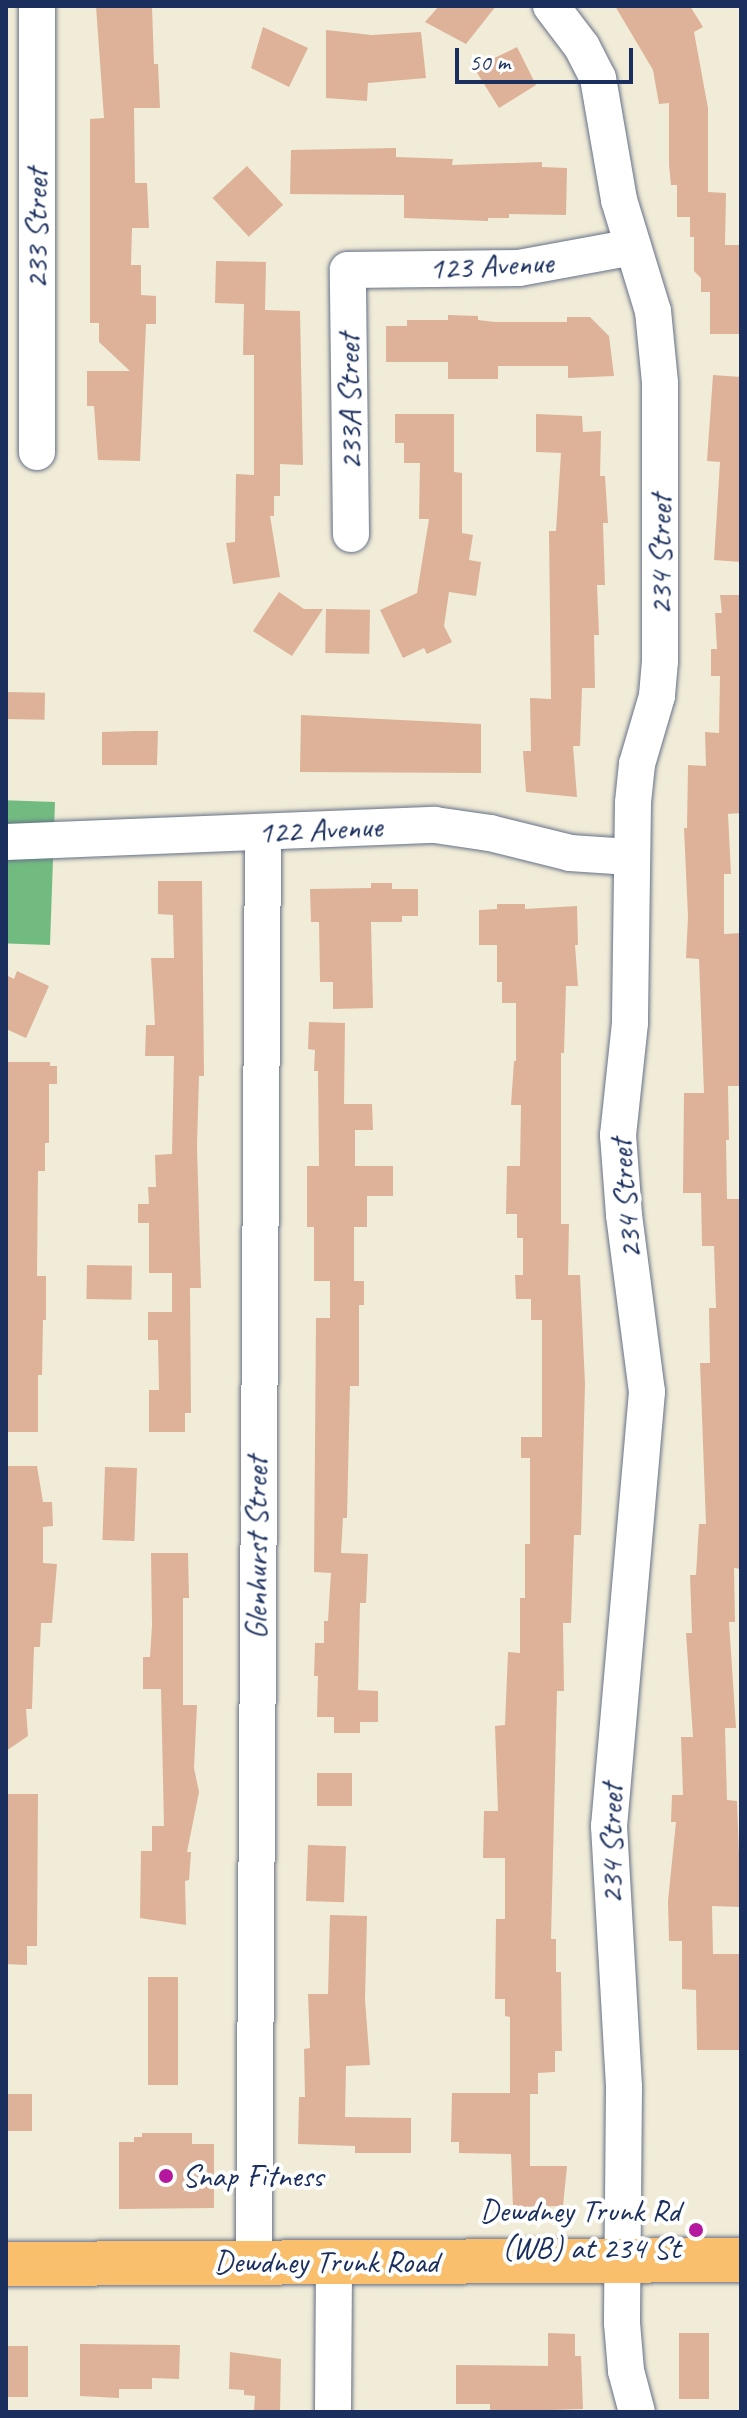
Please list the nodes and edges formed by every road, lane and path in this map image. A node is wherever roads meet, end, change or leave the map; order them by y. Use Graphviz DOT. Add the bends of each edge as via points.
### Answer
graph roads {
  1 [pos="37,6"];
  2 [pos="551,6"];
  3 [pos="633,247"];
  4 [pos="348,270"];
  5 [pos="37,452"];
  6 [pos="351,534"];
  7 [pos="263,834"];
  8 [pos="6,842"];
  9 [pos="630,857"];
  10 [pos="624,2259"];
  11 [pos="741,2260"];
  12 [pos="334,2262"];
  13 [pos="254,2263"];
  14 [pos="6,2264"];
  15 [pos="333,2412"];
  16 [pos="637,2412"];
  1 -- 5 [label="street, 233 Street"];
  2 -- 3 [label="street, 234 Street" via="598,78"];
  3 -- 4 [label="street, 123 Avenue" via="519,268"];
  3 -- 9 [label="street, 234 Street" via="658,335 662,531 659,679 635,780"];
  4 -- 6 [label="street, 233A Street"];
  7 -- 8 [label="street, 122 Avenue"];
  7 -- 9 [label="street, 122 Avenue" via="298,828 435,825 570,853"];
  7 -- 13 [label="street, Glenhurst Street"];
  9 -- 10 [label="street, 234 Street" via="630,1023 619,1161 647,1392 609,1826 624,2071"];
  10 -- 11 [label="main road, Dewdney Trunk Road"];
  10 -- 12 [label="main road, Dewdney Trunk Road"];
  10 -- 16 [label="street, 234 Street" via="626,2371"];
  12 -- 13 [label="main road, Dewdney Trunk Road"];
  12 -- 15 [label="street"];
  13 -- 14 [label="main road, Dewdney Trunk Road"];
}
